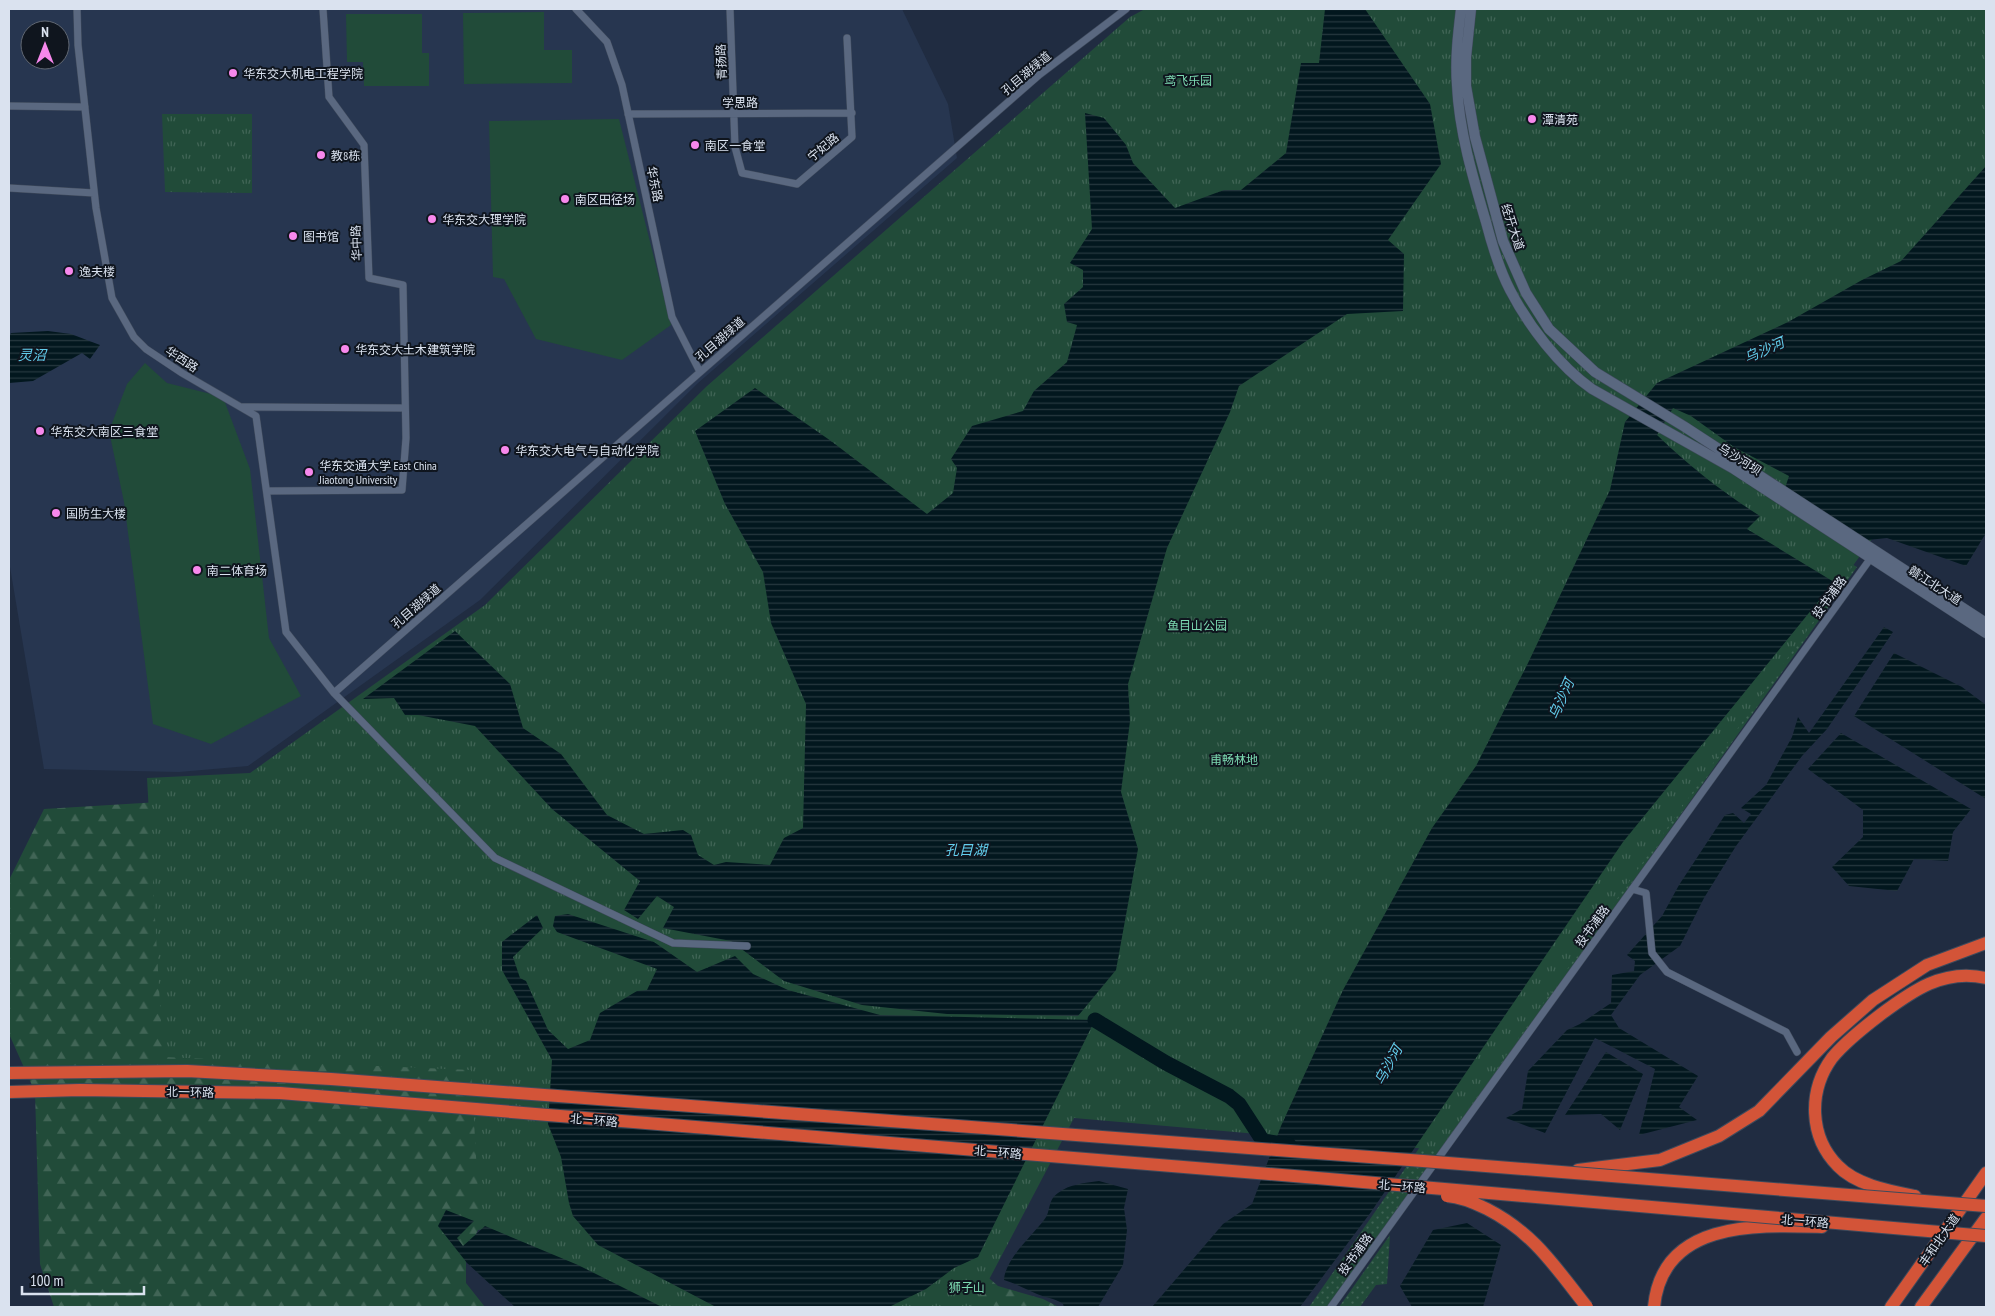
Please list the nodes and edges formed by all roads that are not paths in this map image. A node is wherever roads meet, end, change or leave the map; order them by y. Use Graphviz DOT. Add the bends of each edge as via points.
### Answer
graph roads {
  1 [pos="77,9"];
  2 [pos="323,9"];
  3 [pos="576,9"];
  4 [pos="730,9"];
  5 [pos="1126,9"];
  6 [pos="1461,9"];
  7 [pos="1471,9"];
  8 [pos="848,38"];
  9 [pos="9,106"];
  10 [pos="85,106"];
  11 [pos="628,114"];
  12 [pos="734,114"];
  13 [pos="852,114"];
  14 [pos="742,173"];
  15 [pos="9,188"];
  16 [pos="94,193"];
  17 [pos="700,372"];
  18 [pos="1592,389"];
  19 [pos="1642,399"];
  20 [pos="240,407"];
  21 [pos="405,408"];
  22 [pos="267,491"];
  23 [pos="1873,554"];
  24 [pos="1892,561"];
  25 [pos="1986,623"];
  26 [pos="1986,633"];
  27 [pos="334,693"];
  28 [pos="1632,889"];
  29 [pos="1986,943"];
  30 [pos="747,946"];
  31 [pos="1986,978"];
  32 [pos="1797,1052"];
  33 [pos="9,1073"];
  34 [pos="9,1092"];
  35 [pos="1560,1172"];
  36 [pos="1986,1173"];
  37 [pos="1294,1176"];
  38 [pos="1941,1203"];
  39 [pos="1986,1206"];
  40 [pos="1986,1218"];
  41 [pos="1909,1230"];
  42 [pos="1986,1236"];
  43 [pos="1936,1286"];
  44 [pos="1331,1307"];
  45 [pos="1587,1307"];
  46 [pos="1654,1307"];
  47 [pos="1891,1307"];
  48 [pos="1921,1307"];
  49 [pos="1929,1307"];
  1 -- 10 [label="street, 华西路"];
  2 -- 21 [label="street, 华中路" via="329,98 364,145 369,278 403,285"];
  3 -- 11 [label="street, 华东路" via="607,42"];
  4 -- 12 [label="street, 青扬路"];
  5 -- 17 [label="street, 孔目湖绿道" via="1039,75"];
  6 -- 18 [label="main road, 经开大道" via="1457,86 1471,174 1494,249 1509,289 1534,330"];
  7 -- 19 [label="main road, 经开大道" via="1466,86 1475,137 1503,241 1526,294 1549,329 1595,372"];
  8 -- 13 [label="street, 宁妃路"];
  9 -- 10 [label="street"];
  10 -- 16 [label="street, 华西路"];
  11 -- 12 [label="street, 学思路"];
  11 -- 17 [label="street, 华东路" via="672,317"];
  12 -- 13 [label="street, 学思路"];
  12 -- 14 [label="street, 青扬路" via="735,146"];
  13 -- 14 [label="street, 宁妃路" via="852,137 797,184"];
  15 -- 16 [label="street"];
  16 -- 20 [label="street, 华西路" via="112,298 134,337 182,373"];
  17 -- 27 [label="street, 孔目湖绿道"];
  18 -- 23 [label="main road, 乌沙河坝" via="1676,434"];
  19 -- 23 [label="main road, 乌沙河坝"];
  20 -- 21 [label="street"];
  20 -- 22 [label="street, 华西路" via="256,416"];
  21 -- 22 [label="street, 华中路" via="402,490"];
  22 -- 27 [label="street, 华西路" via="286,632"];
  23 -- 24 [label="main road, 乌沙河坝"];
  23 -- 26 [label="main road, 赣江北大道"];
  23 -- 28 [label="street, 投书浦路"];
  24 -- 25 [label="main road, 赣江北大道"];
  27 -- 30 [label="street, 华西路" via="495,858 673,943"];
  28 -- 32 [label="street" via="1646,894 1652,953 1667,972 1786,1032"];
  28 -- 44 [label="street, 投书浦路"];
  29 -- 35 [label="highway, bridge" via="1927,965 1873,1000 1759,1111 1719,1136 1660,1160"];
  31 -- 38 [label="highway, bridge" via="1960,975 1938,979 1894,1004 1832,1059 1816,1094 1817,1134 1838,1167 1862,1181 1890,1191"];
  33 -- 35 [label="highway, 北一环路, bridge" via="187,1072 331,1078"];
  34 -- 37 [label="highway, 北一环路, bridge" via="280,1093"];
  35 -- 38 [label="highway, 北一环路, bridge"];
  36 -- 47 [label="highway, 丰和北大道"];
  37 -- 41 [label="highway, 北一环路, bridge"];
  37 -- 45 [label="highway, bridge" via="1340,1188 1452,1196 1474,1203 1525,1232"];
  38 -- 39 [label="highway, 北一环路, bridge"];
  40 -- 43 [label="highway, 丰和北大道"];
  41 -- 42 [label="highway, 北一环路, bridge"];
  41 -- 46 [label="highway, bridge" via="1769,1226 1716,1232 1694,1243 1669,1263 1656,1292"];
  43 -- 48 [label="highway, 丰和北大道"];
  43 -- 49 [label="highway"];
}
